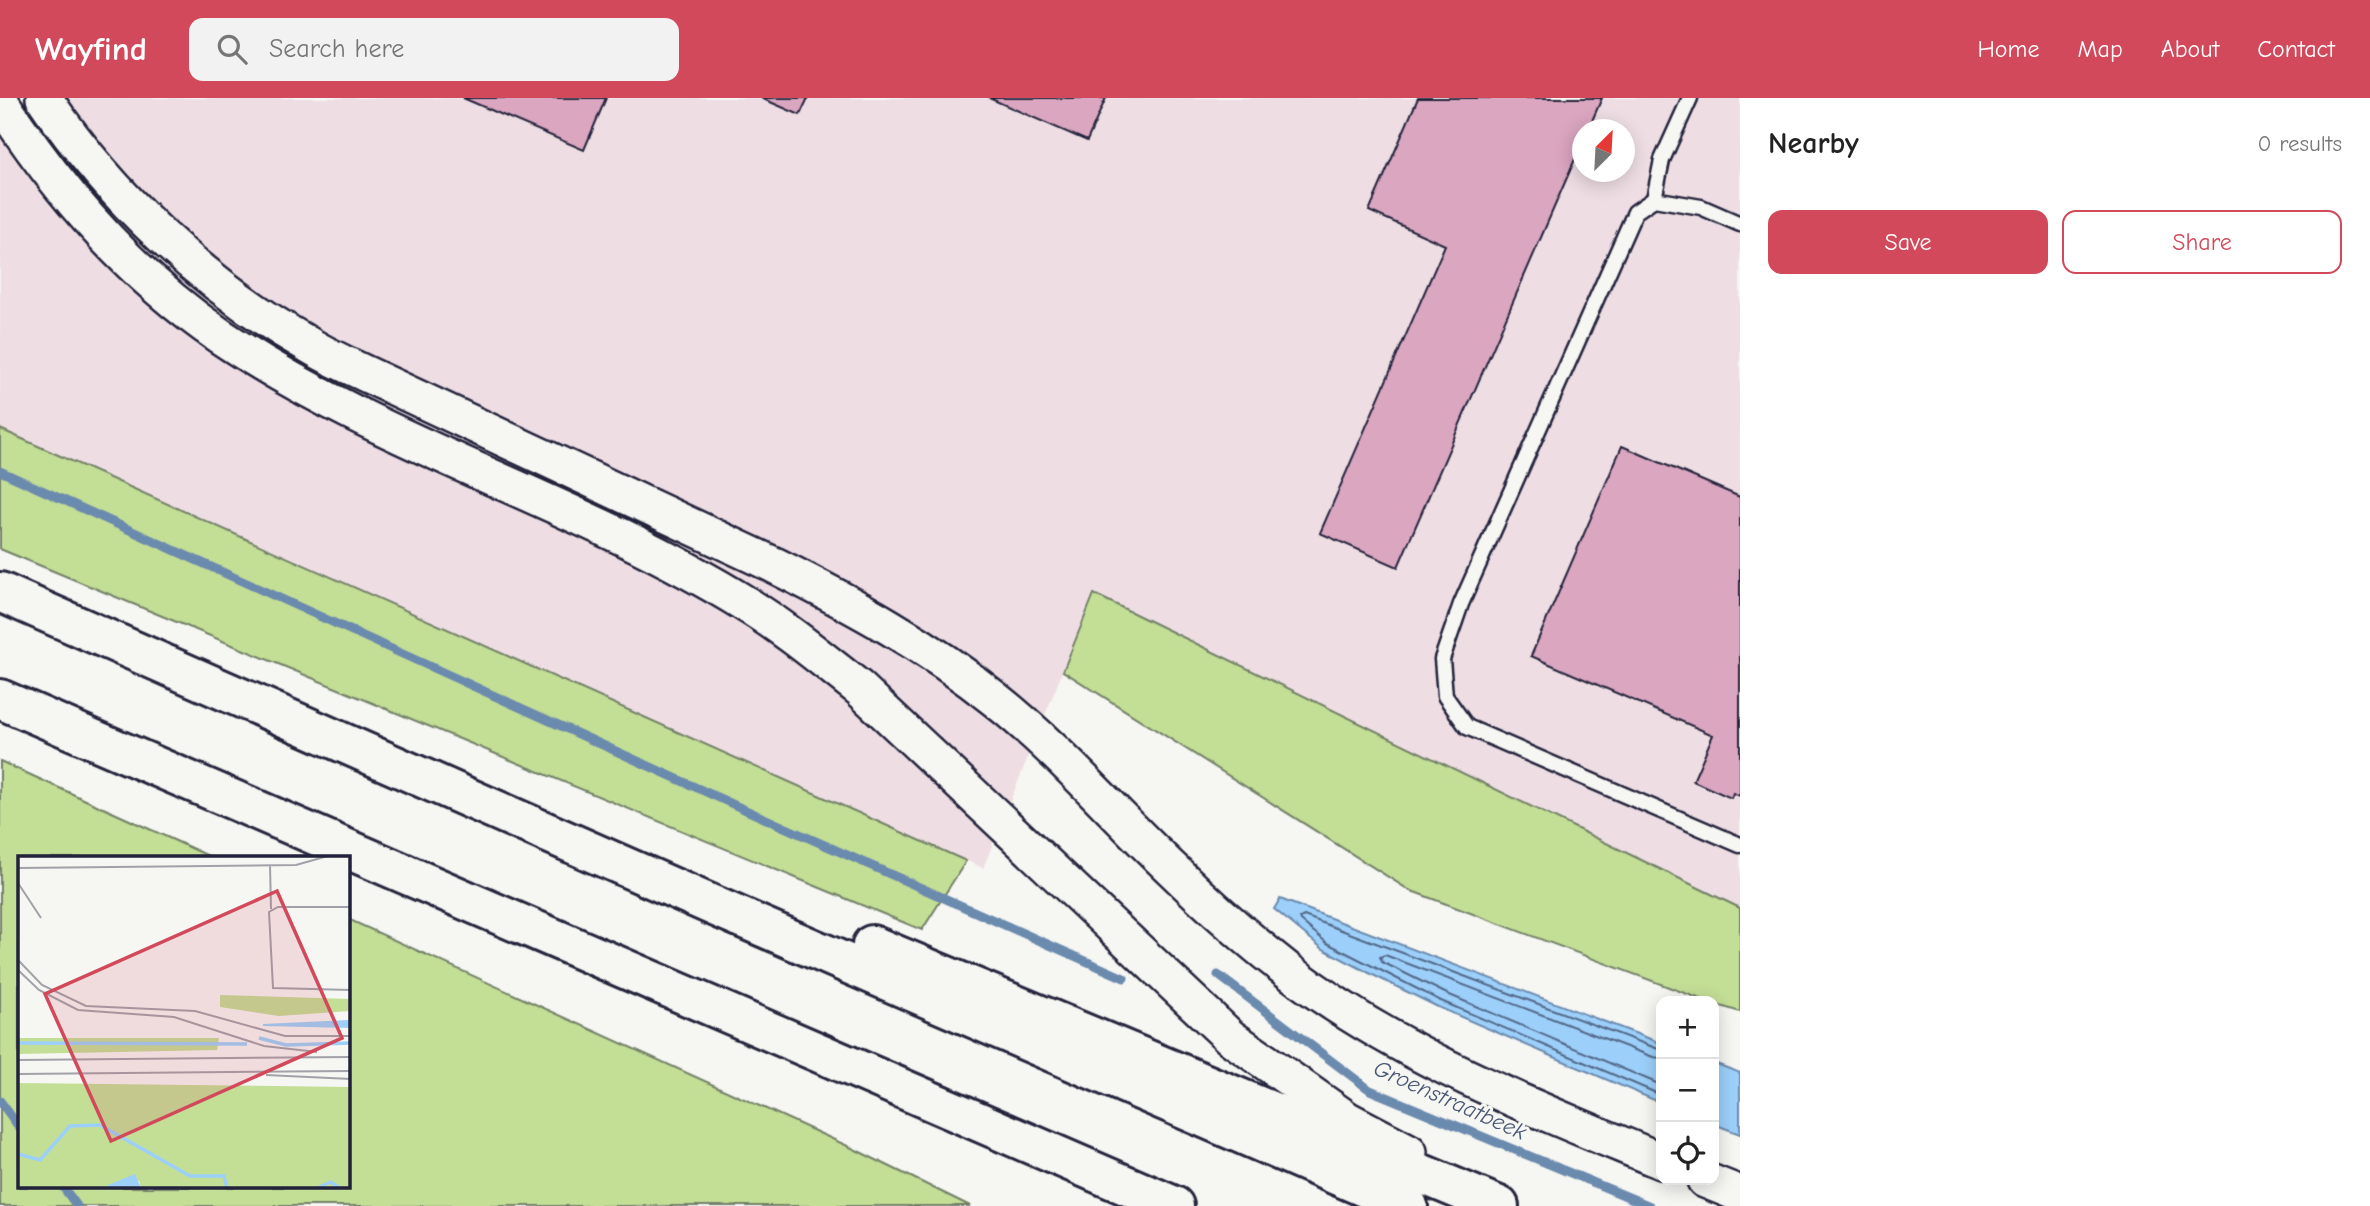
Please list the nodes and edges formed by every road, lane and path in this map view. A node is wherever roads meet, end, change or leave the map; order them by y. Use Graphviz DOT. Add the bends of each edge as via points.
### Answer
graph roads {
  1 [pos="44,98"];
  2 [pos="1690,98"];
  3 [pos="0,101"];
  4 [pos="1654,199"];
  5 [pos="1740,224"];
  6 [pos="0,592"];
  7 [pos="0,699"];
  8 [pos="1740,845"];
  9 [pos="719,908"];
  10 [pos="1656,1159"];
  11 [pos="1109,1178"];
  12 [pos="1718,1185"];
  13 [pos="1740,1194"];
  14 [pos="1141,1206"];
  15 [pos="1174,1206"];
  16 [pos="1408,1206"];
  17 [pos="1499,1206"];
  18 [pos="1510,1206"];
  1 -- 10 [label="street" via="94,166 142,217 224,289 267,319 309,346 774,565 890,626 996,700 1180,877 1287,970 1442,1065"];
  2 -- 4 [label="lane" via="1662,160"];
  3 -- 18 [label="street" via="62,190 115,247 218,334 339,407 620,537 745,603 859,688 1230,1037 1348,1120"];
  4 -- 5 [label="lane" via="1701,207"];
  4 -- 8 [label="lane" via="1635,212 1461,604 1442,659 1445,696 1467,727"];
  6 -- 9 [label="highway"];
  7 -- 11 [label="highway"];
  9 -- 16 [label="highway"];
  9 -- 17 [label="highway" via="790,911"];
  11 -- 14 [label="highway"];
  11 -- 15 [label="highway"];
  12 -- 13 [label="street"];
}
